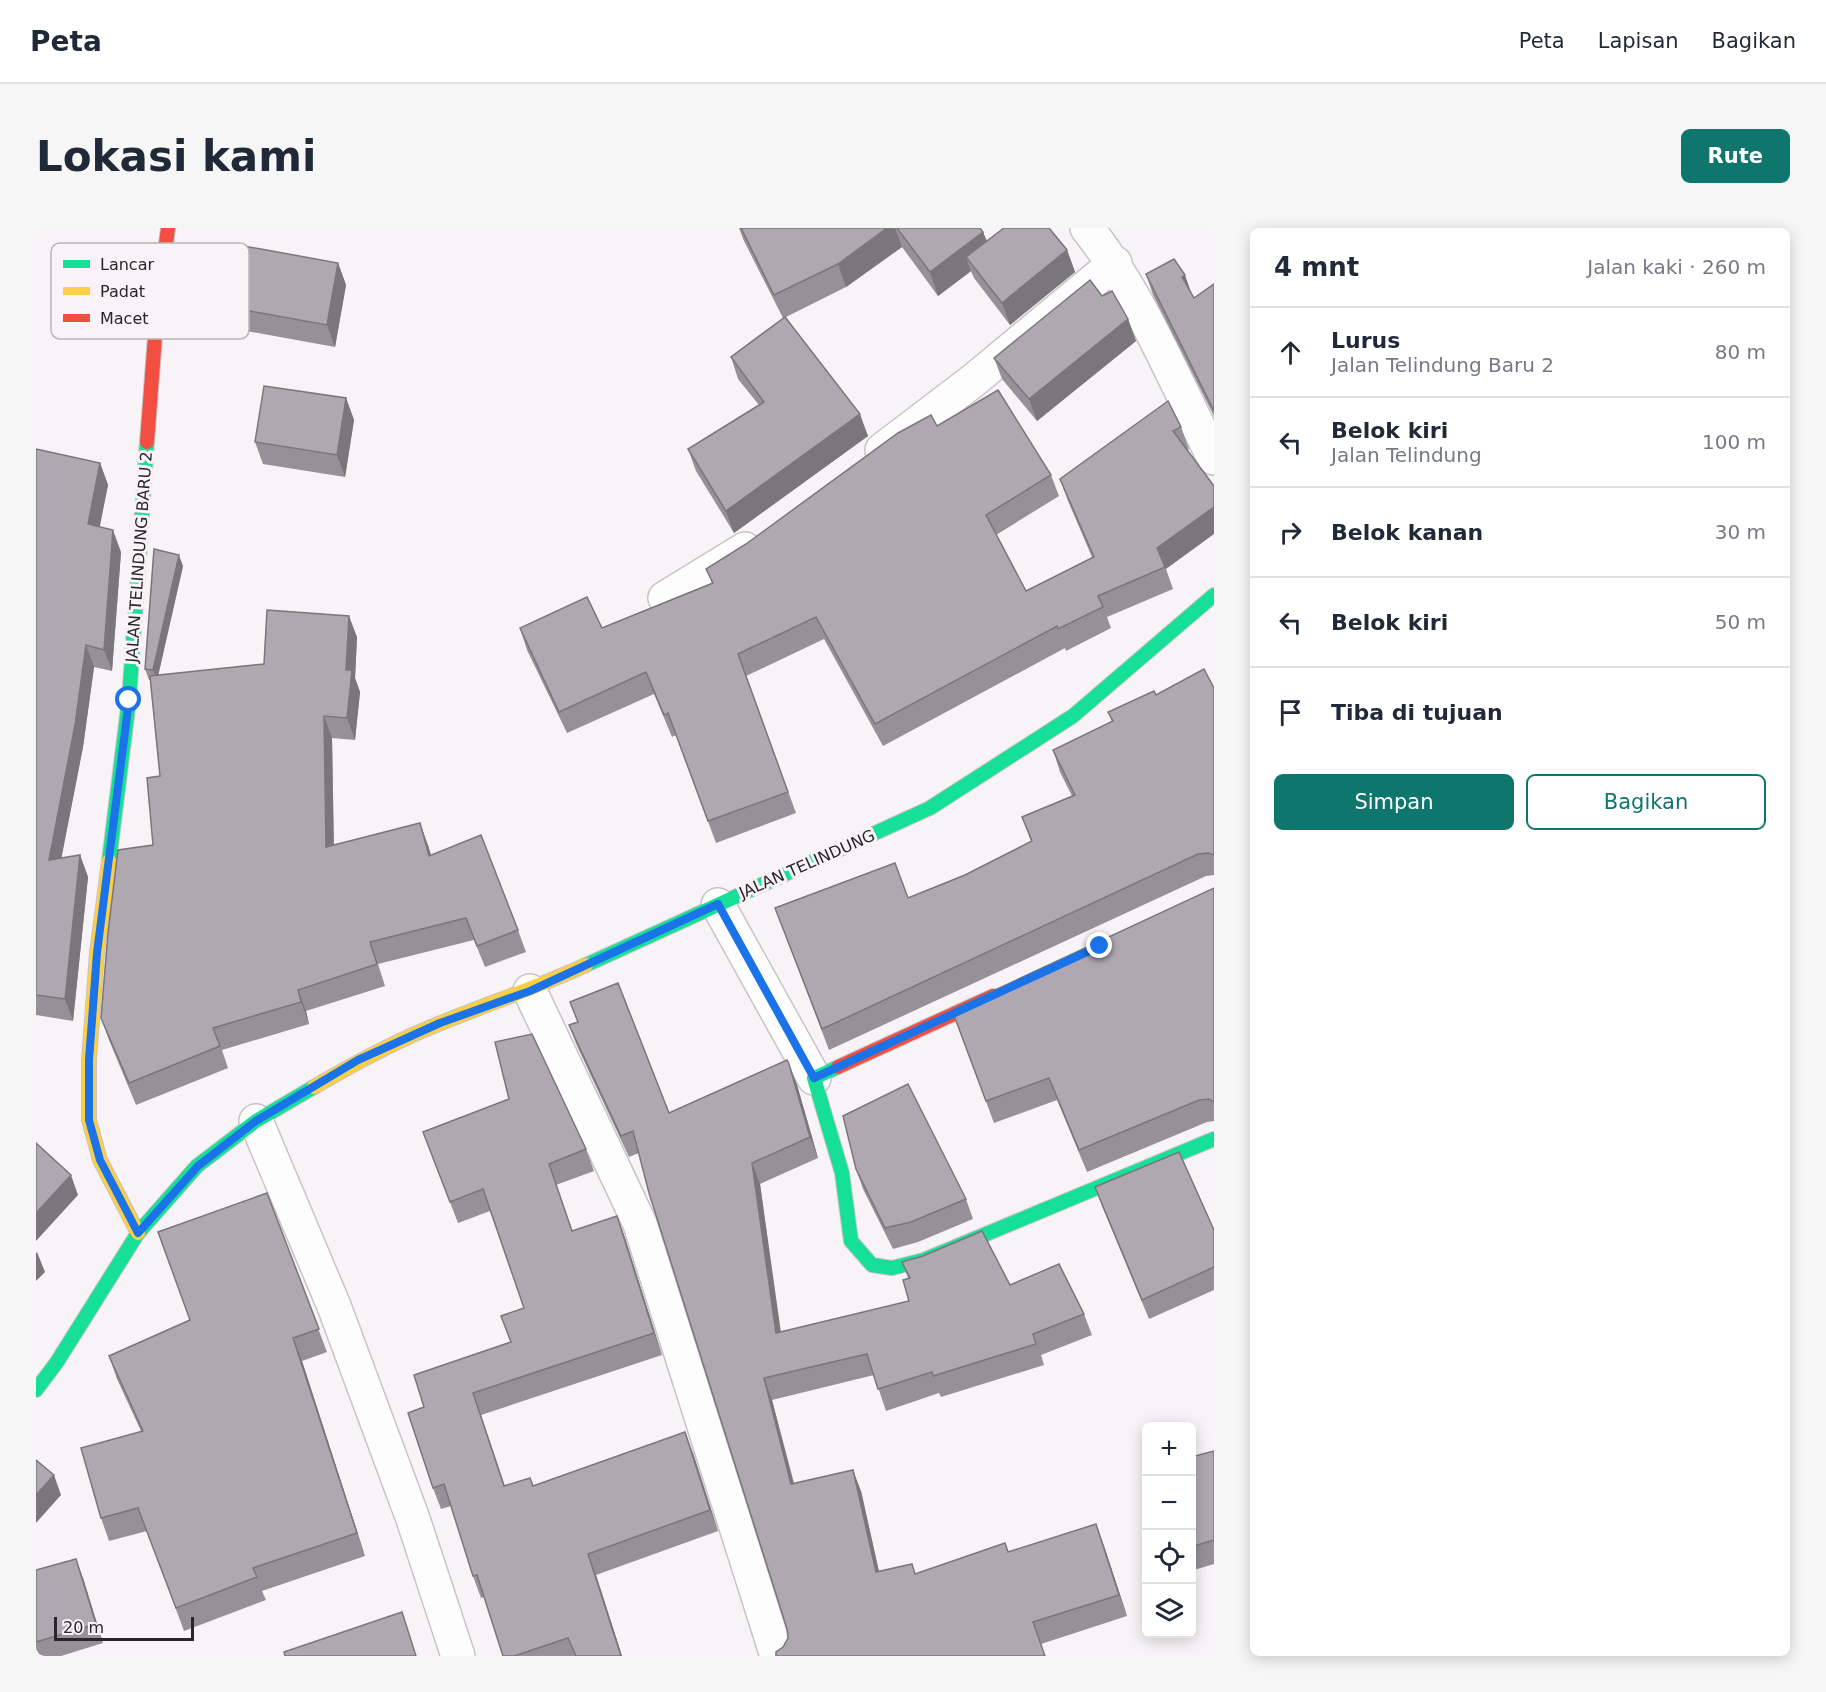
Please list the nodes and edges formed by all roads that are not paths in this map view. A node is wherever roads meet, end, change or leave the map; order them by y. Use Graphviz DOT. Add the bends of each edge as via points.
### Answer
graph roads {
  1 [pos="168,228"];
  2 [pos="1087,228"];
  3 [pos="166,243"];
  4 [pos="1115,263"];
  5 [pos="155,339"];
  6 [pos="1214,458"];
  7 [pos="861,465"];
  8 [pos="774,528"];
  9 [pos="1214,595"];
  10 [pos="665,598"];
  11 [pos="718,904"];
  12 [pos="1005,990"];
  13 [pos="530,991"];
  14 [pos="814,1078"];
  15 [pos="256,1121"];
  16 [pos="1214,1139"];
  17 [pos="138,1233"];
  18 [pos="36,1390"];
  19 [pos="458,1656"];
  20 [pos="777,1656"];
  1 -- 3 [label="street, JALAN TELINDUNG BARU 2"];
  2 -- 4 [label="street"];
  4 -- 6 [label="street"];
  4 -- 7 [label="street" via="974,380"];
  5 -- 17 [label="street, JALAN TELINDUNG BARU 2" via="129,700 97,953 89,1060 89,1120 100,1160"];
  8 -- 10 [label="street" via="726,563"];
  9 -- 11 [label="street, JALAN TELINDUNG" via="1073,716 930,808"];
  11 -- 13 [label="street, JALAN TELINDUNG"];
  11 -- 14 [label="street"];
  12 -- 14 [label="street"];
  13 -- 15 [label="street, JALAN TELINDUNG" via="440,1023 358,1060"];
  13 -- 20 [label="street" via="640,1224"];
  14 -- 16 [label="street" via="842,1173 851,1241 872,1265 892,1268 924,1260"];
  15 -- 17 [label="street, JALAN TELINDUNG" via="198,1166"];
  15 -- 19 [label="street" via="334,1306 413,1520"];
  17 -- 18 [label="street, JALAN TELINDUNG"];
}
